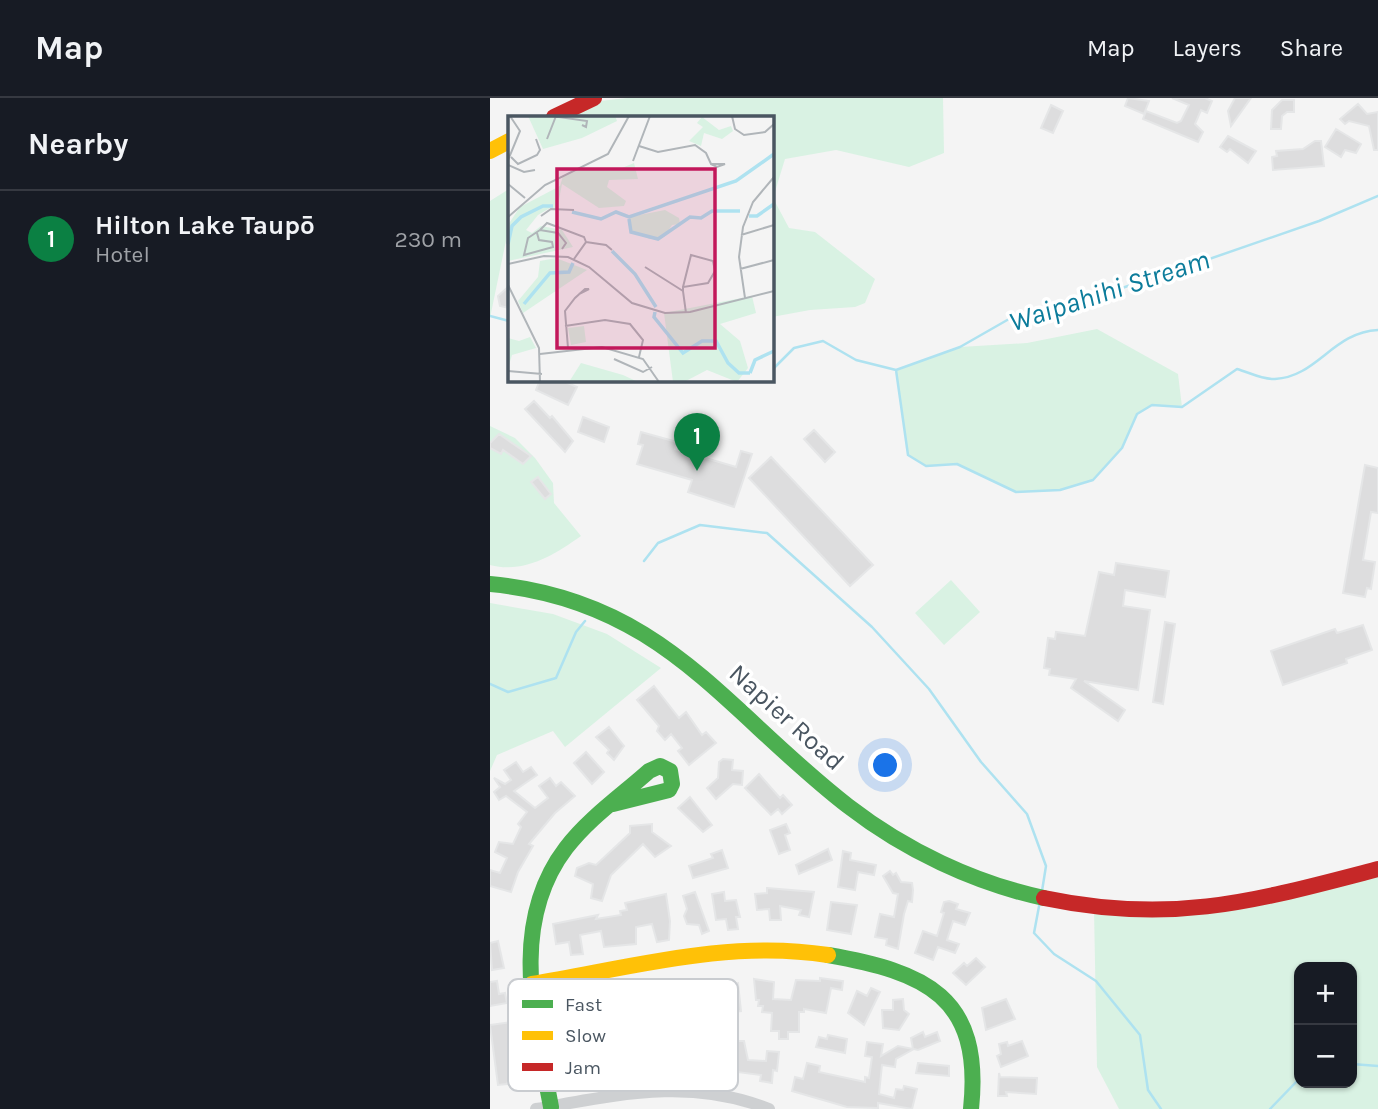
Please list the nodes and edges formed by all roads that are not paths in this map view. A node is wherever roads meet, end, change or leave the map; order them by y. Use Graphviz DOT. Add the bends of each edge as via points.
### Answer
graph roads {
  1 [pos="594,98"];
  2 [pos="556,116"];
  3 [pos="508,142"];
  4 [pos="490,151"];
  5 [pos="490,584"];
  6 [pos="612,804"];
  7 [pos="1378,869"];
  8 [pos="532,979"];
  9 [pos="565,979"];
  10 [pos="652,1091"];
  11 [pos="693,1091"];
  12 [pos="543,1108"];
  13 [pos="769,1109"];
  14 [pos="971,1109"];
  1 -- 2 [label="main road"];
  3 -- 4 [label="main road"];
  5 -- 7 [label="main road, Napier Road" via="585,604 643,631 692,665 862,816 941,863 1014,892 1098,908 1188,910 1238,904"];
  6 -- 8 [label="main road" via="565,848 545,879 529,930"];
  9 -- 14 [label="main road" via="759,950 818,953 875,965 929,985 957,1014 973,1068"];
  10 -- 12 [label="street"];
  11 -- 13 [label="street" via="742,1098"];
}
